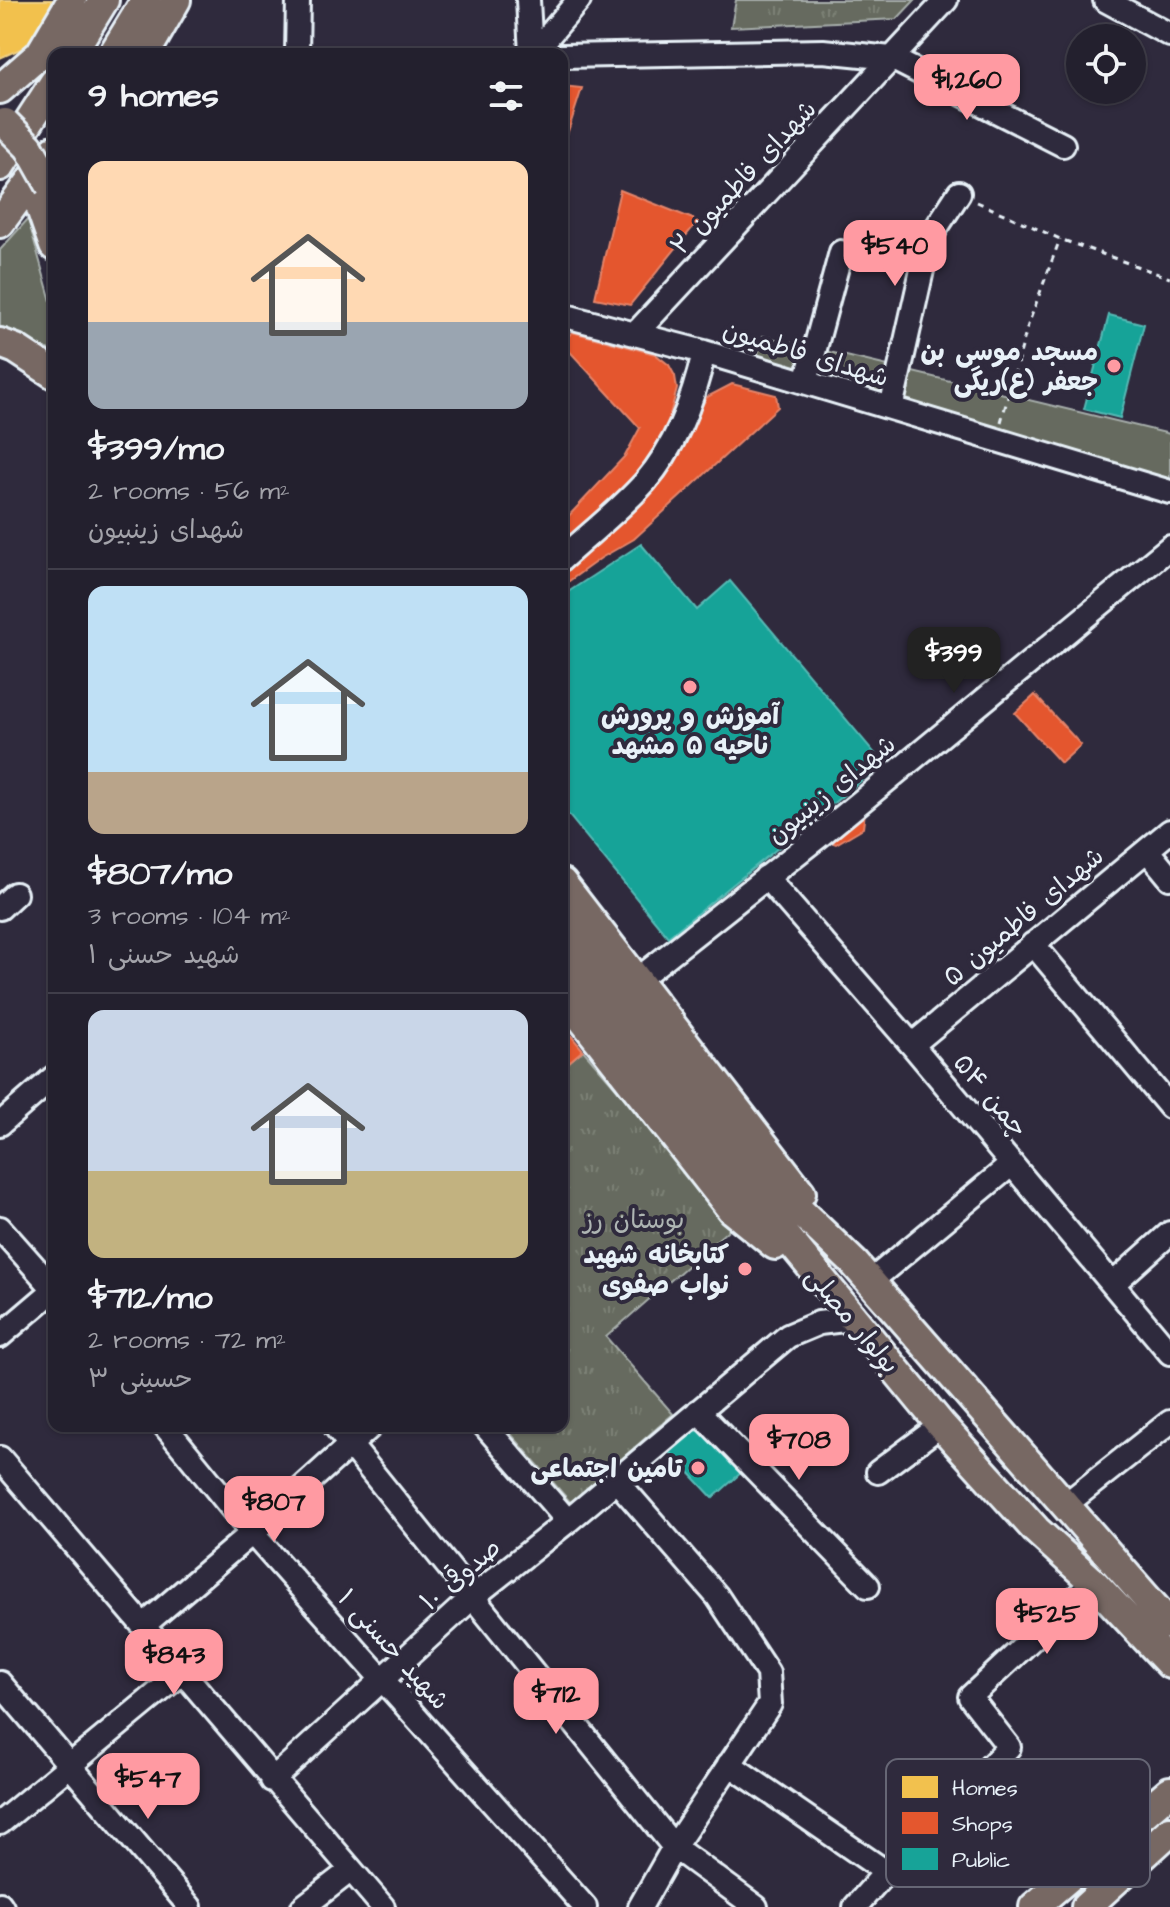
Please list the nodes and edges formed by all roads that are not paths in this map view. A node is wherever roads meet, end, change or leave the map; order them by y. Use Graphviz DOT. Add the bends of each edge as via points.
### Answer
graph roads {
  1 [pos="72,0"];
  2 [pos="104,0"];
  3 [pos="146,0"];
  4 [pos="176,0"];
  5 [pos="298,0"];
  6 [pos="528,0"];
  7 [pos="579,0"];
  8 [pos="946,0"];
  9 [pos="1105,0"];
  10 [pos="1170,35"];
  11 [pos="75,48"];
  12 [pos="117,48"];
  13 [pos="148,48"];
  14 [pos="297,48"];
  15 [pos="532,48"];
  16 [pos="537,48"];
  17 [pos="40,54"];
  18 [pos="568,56"];
  19 [pos="891,58"];
  20 [pos="0,70"];
  21 [pos="0,89"];
  22 [pos="48,92"];
  23 [pos="2,129"];
  24 [pos="1063,145"];
  25 [pos="48,158"];
  26 [pos="0,166"];
  27 [pos="959,193"];
  28 [pos="48,198"];
  29 [pos="0,223"];
  30 [pos="841,252"];
  31 [pos="568,316"];
  32 [pos="636,333"];
  33 [pos="5,347"];
  34 [pos="704,352"];
  35 [pos="48,371"];
  36 [pos="806,382"];
  37 [pos="891,408"];
  38 [pos="1170,492"];
  39 [pos="1170,547"];
  40 [pos="568,553"];
  41 [pos="1170,831"];
  42 [pos="1147,850"];
  43 [pos="766,877"];
  44 [pos="1170,878"];
  45 [pos="568,891"];
  46 [pos="568,923"];
  47 [pos="1033,944"];
  48 [pos="568,961"];
  49 [pos="637,980"];
  50 [pos="568,1001"];
  51 [pos="912,1045"];
  52 [pos="48,1088"];
  53 [pos="1170,1107"];
  54 [pos="0,1124"];
  55 [pos="1012,1164"];
  56 [pos="0,1228"];
  57 [pos="1170,1233"];
  58 [pos="862,1273"];
  59 [pos="48,1283"];
  60 [pos="1114,1283"];
  61 [pos="825,1287"];
  62 [pos="48,1295"];
  63 [pos="853,1319"];
  64 [pos="0,1336"];
  65 [pos="1170,1353"];
  66 [pos="698,1411"];
  67 [pos="1170,1422"];
  68 [pos="941,1425"];
  69 [pos="170,1432"];
  70 [pos="340,1432"];
  71 [pos="364,1432"];
  72 [pos="490,1432"];
  73 [pos="350,1444"];
  74 [pos="0,1459"];
  75 [pos="878,1472"];
  76 [pos="616,1480"];
  77 [pos="1065,1505"];
  78 [pos="568,1521"];
  79 [pos="1036,1530"];
  80 [pos="252,1533"];
  81 [pos="1093,1582"];
  82 [pos="868,1586"];
  83 [pos="474,1596"];
  84 [pos="144,1625"];
  85 [pos="1170,1625"];
  86 [pos="1170,1664"];
  87 [pos="183,1672"];
  88 [pos="383,1679"];
  89 [pos="0,1683"];
  90 [pos="997,1759"];
  91 [pos="729,1764"];
  92 [pos="70,1765"];
  93 [pos="272,1780"];
  94 [pos="1170,1791"];
  95 [pos="1150,1809"];
  96 [pos="0,1823"];
  97 [pos="1170,1831"];
  98 [pos="674,1847"];
  99 [pos="1150,1849"];
  100 [pos="351,1870"];
  101 [pos="886,1872"];
  102 [pos="1060,1887"];
  103 [pos="1108,1887"];
  104 [pos="190,1907"];
  105 [pos="303,1907"];
  106 [pos="383,1907"];
  107 [pos="585,1907"];
  108 [pos="640,1907"];
  109 [pos="756,1907"];
  110 [pos="855,1907"];
  111 [pos="1034,1907"];
  112 [pos="1086,1907"];
  1 -- 17 [label="main road"];
  2 -- 11 [label="main road"];
  3 -- 12 [label="main road"];
  4 -- 13 [label="main road"];
  5 -- 14 [label="street"];
  6 -- 15 [label="street"];
  7 -- 16 [label="street"];
  8 -- 19 [label="street, شهدای فاطمیون ۲"];
  9 -- 10 [label="street"];
  17 -- 20 [label="street"];
  17 -- 21 [label="main road"];
  18 -- 19 [label="street" via="823,51"];
  19 -- 24 [label="street"];
  19 -- 32 [label="street, شهدای فاطمیون ۲"];
  22 -- 26 [label="main road"];
  23 -- 28 [label="main road" via="16,159"];
  25 -- 29 [label="main road"];
  27 -- 37 [label="street" via="929,239"];
  30 -- 36 [label="street"];
  31 -- 32 [label="street, شهدای فاطمیون"];
  32 -- 34 [label="street, شهدای فاطمیون"];
  33 -- 35 [label="main road"];
  34 -- 36 [label="street, شهدای فاطمیون"];
  34 -- 40 [label="street" via="695,391 666,453 644,482"];
  36 -- 37 [label="street, شهدای فاطمیون"];
  37 -- 38 [label="street, شهدای فاطمیون"];
  39 -- 43 [label="street, شهدای زینبیون"];
  41 -- 42 [label="street, شهدای فاطمیون ۵"];
  42 -- 44 [label="street"];
  42 -- 47 [label="street, شهدای فاطمیون ۵"];
  43 -- 49 [label="street, شهدای زینبیون"];
  43 -- 51 [label="street, چمن ۵۴"];
  45 -- 49 [label="main road"];
  46 -- 58 [label="main road, بولوار مصلی" via="748,1161"];
  47 -- 51 [label="street, شهدای فاطمیون ۵"];
  47 -- 53 [label="street"];
  48 -- 61 [label="main road, بولوار مصلی"];
  49 -- 58 [label="main road"];
  50 -- 61 [label="main road" via="732,1210"];
  51 -- 55 [label="street, چمن ۵۴"];
  52 -- 54 [label="street"];
  55 -- 58 [label="street"];
  55 -- 60 [label="street, چمن ۵۴"];
  56 -- 59 [label="street"];
  57 -- 60 [label="street"];
  58 -- 77 [label="main road, بولوار مصلی"];
  60 -- 65 [label="street, چمن ۵۴"];
  61 -- 63 [label="main road, بولوار مصلی"];
  62 -- 64 [label="street"];
  63 -- 66 [label="street, صدوقی ۱۰" via="819,1323 788,1336"];
  63 -- 68 [label="main road, بولوار مصلی"];
  66 -- 76 [label="street, صدوقی ۱۰"];
  66 -- 82 [label="street"];
  67 -- 77 [label="street"];
  68 -- 75 [label="street"];
  68 -- 79 [label="main road, بولوار مصلی"];
  69 -- 80 [label="street, شهید حسنی ۱"];
  70 -- 73 [label="street"];
  71 -- 73 [label="street"];
  72 -- 78 [label="street"];
  73 -- 80 [label="street"];
  73 -- 83 [label="street"];
  74 -- 84 [label="street"];
  76 -- 78 [label="street, صدوقی ۱۰"];
  76 -- 91 [label="street" via="717,1596 768,1673 770,1704"];
  77 -- 79 [label="main road"];
  77 -- 85 [label="main road, بولوار مصلی"];
  78 -- 83 [label="street, صدوقی ۱۰"];
  79 -- 81 [label="main road, بولوار مصلی"];
  80 -- 84 [label="street"];
  80 -- 88 [label="street, شهید حسنی ۱"];
  81 -- 86 [label="main road, بولوار مصلی"];
  81 -- 90 [label="street" via="970,1697 1009,1747"];
  83 -- 88 [label="street, صدوقی ۱۰"];
  83 -- 98 [label="street"];
  84 -- 87 [label="street"];
  87 -- 92 [label="street"];
  87 -- 93 [label="street"];
  88 -- 93 [label="street, صدوقی ۱۰"];
  88 -- 107 [label="street, شهید حسنی ۱"];
  89 -- 92 [label="street"];
  91 -- 98 [label="street"];
  91 -- 101 [label="street"];
  92 -- 96 [label="street"];
  92 -- 104 [label="street"];
  93 -- 100 [label="street"];
  94 -- 95 [label="main road"];
  97 -- 99 [label="main road"];
  98 -- 108 [label="street"];
  98 -- 109 [label="street"];
  100 -- 105 [label="street"];
  100 -- 106 [label="street"];
  101 -- 110 [label="street"];
  102 -- 111 [label="main road"];
  103 -- 112 [label="main road"];
}
